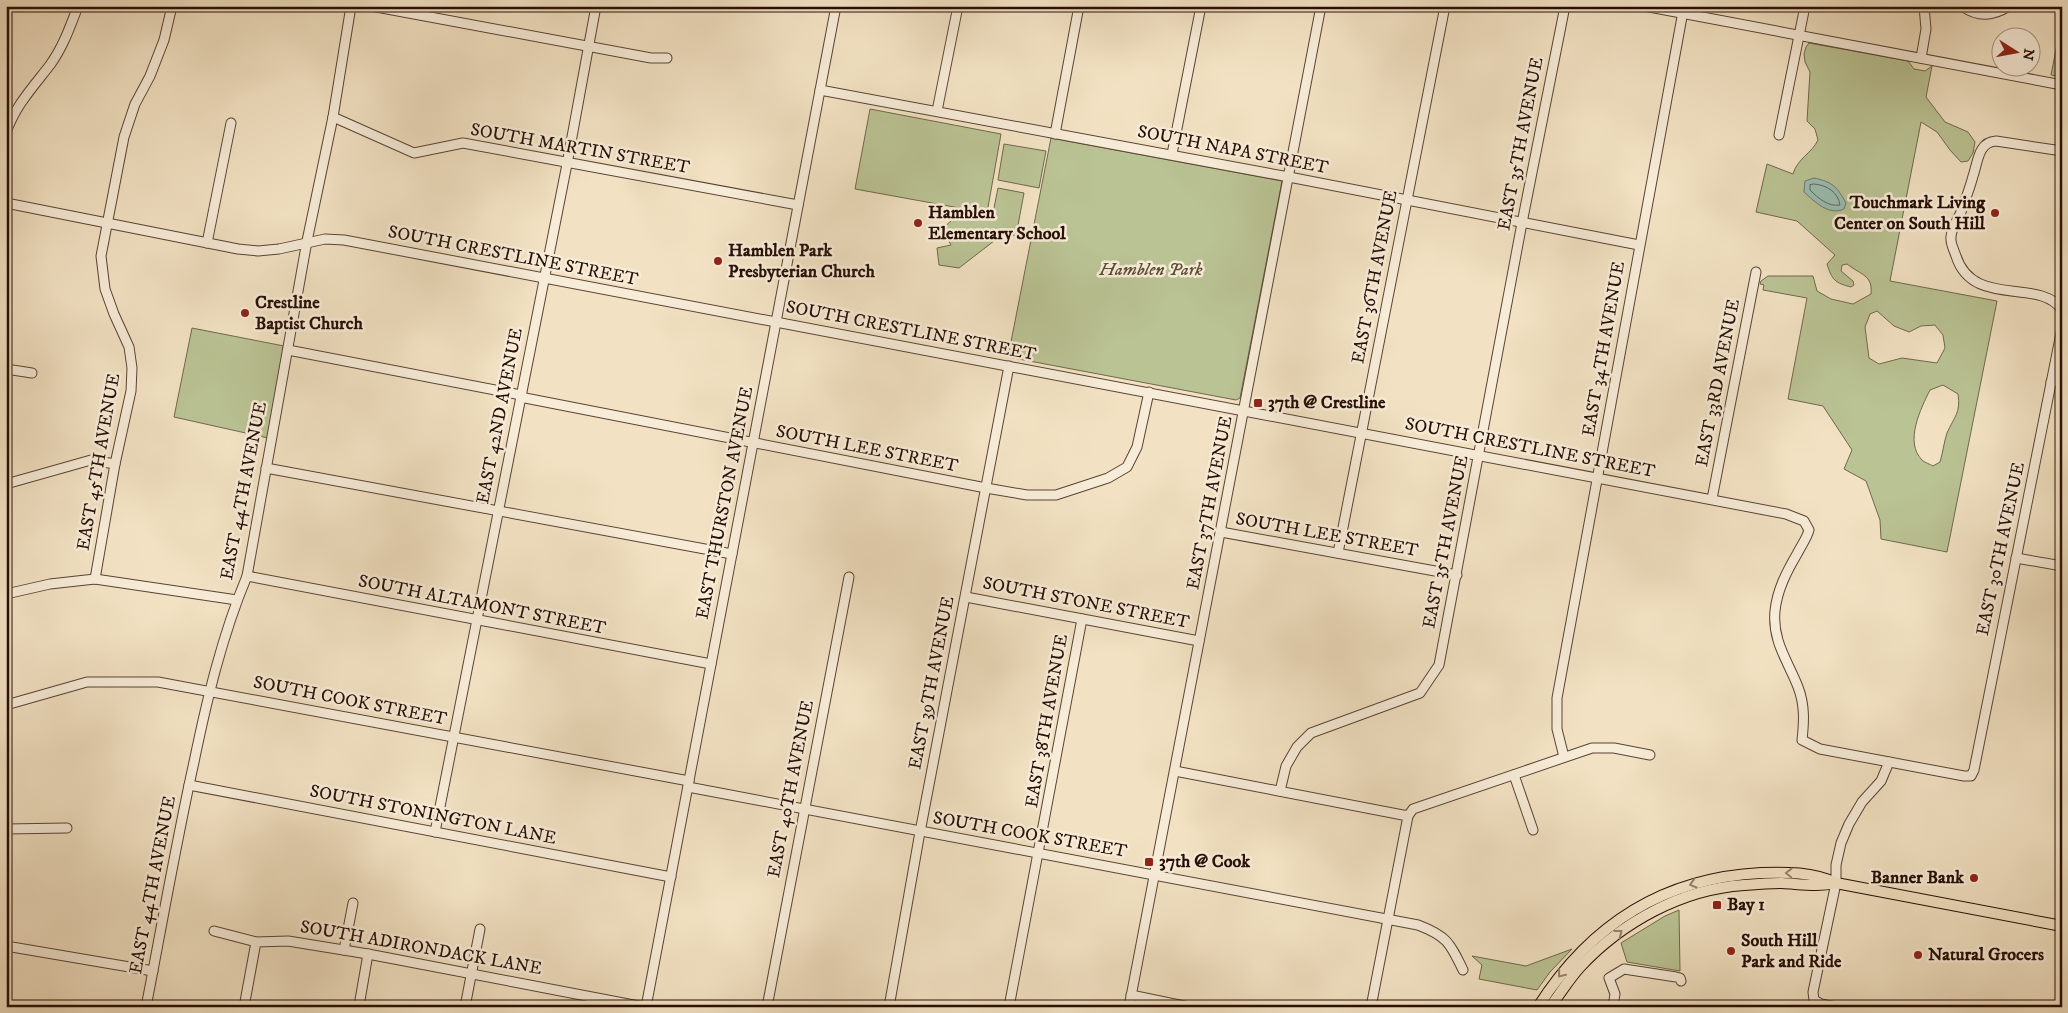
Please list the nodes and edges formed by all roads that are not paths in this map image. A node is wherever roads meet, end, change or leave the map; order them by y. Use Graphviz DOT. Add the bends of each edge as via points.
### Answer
graph roads {
  1 [pos="78,6"];
  2 [pos="172,6"];
  3 [pos="350,6"];
  4 [pos="371,6"];
  5 [pos="596,6"];
  6 [pos="836,6"];
  7 [pos="958,6"];
  8 [pos="1079,6"];
  9 [pos="1201,6"];
  10 [pos="1321,6"];
  11 [pos="1445,6"];
  12 [pos="1565,6"];
  13 [pos="1644,6"];
  14 [pos="1805,6"];
  15 [pos="1924,6"];
  16 [pos="1962,6"];
  17 [pos="2009,6"];
  18 [pos="1684,10"];
  19 [pos="1800,36"];
  20 [pos="588,46"];
  21 [pos="667,58"];
  22 [pos="1921,58"];
  23 [pos="2062,85"];
  24 [pos="820,90"];
  25 [pos="937,111"];
  26 [pos="333,117"];
  27 [pos="232,123"];
  28 [pos="6,133"];
  29 [pos="1055,134"];
  30 [pos="1779,135"];
  31 [pos="2062,151"];
  32 [pos="1172,154"];
  33 [pos="567,164"];
  34 [pos="1289,176"];
  35 [pos="1407,200"];
  36 [pos="6,203"];
  37 [pos="798,205"];
  38 [pos="1522,223"];
  39 [pos="108,224"];
  40 [pos="307,241"];
  41 [pos="207,243"];
  42 [pos="1639,245"];
  43 [pos="1756,272"];
  44 [pos="544,279"];
  45 [pos="2062,310"];
  46 [pos="2061,314"];
  47 [pos="776,322"];
  48 [pos="2062,327"];
  49 [pos="288,350"];
  50 [pos="1009,366"];
  51 [pos="6,369"];
  52 [pos="32,373"];
  53 [pos="2062,380"];
  54 [pos="2051,382"];
  55 [pos="1149,392"];
  56 [pos="520,396"];
  57 [pos="1245,410"];
  58 [pos="1361,432"];
  59 [pos="753,444"];
  60 [pos="1478,454"];
  61 [pos="115,464"];
  62 [pos="266,468"];
  63 [pos="1597,478"];
  64 [pos="6,484"];
  65 [pos="986,488"];
  66 [pos="1712,499"];
  67 [pos="498,510"];
  68 [pos="1221,532"];
  69 [pos="1338,553"];
  70 [pos="732,554"];
  71 [pos="2016,558"];
  72 [pos="2062,566"];
  73 [pos="1457,575"];
  74 [pos="246,576"];
  75 [pos="849,577"];
  76 [pos="95,579"];
  77 [pos="6,594"];
  78 [pos="966,597"];
  79 [pos="237,600"];
  80 [pos="1082,619"];
  81 [pos="477,620"];
  82 [pos="1200,640"];
  83 [pos="711,664"];
  84 [pos="209,691"];
  85 [pos="6,705"];
  86 [pos="453,737"];
  87 [pos="1650,754"];
  88 [pos="1564,757"];
  89 [pos="1889,762"];
  90 [pos="1175,771"];
  91 [pos="1514,774"];
  92 [pos="688,784"];
  93 [pos="189,785"];
  94 [pos="1280,790"];
  95 [pos="803,808"];
  96 [pos="1408,816"];
  97 [pos="67,828"];
  98 [pos="6,829"];
  99 [pos="1532,830"];
  100 [pos="435,832"];
  101 [pos="920,832"];
  102 [pos="1039,853"];
  103 [pos="1155,874"];
  104 [pos="671,877"];
  105 [pos="1836,883"];
  106 [pos="353,903"];
  107 [pos="1390,919"];
  108 [pos="2062,926"];
  109 [pos="480,929"];
  110 [pos="214,931"];
  111 [pos="256,942"];
  112 [pos="6,946"];
  113 [pos="344,950"];
  114 [pos="368,954"];
  115 [pos="1463,970"];
  116 [pos="153,971"];
  117 [pos="472,973"];
  118 [pos="1681,981"];
  119 [pos="1131,995"];
  120 [pos="360,1000"];
  121 [pos="146,1007"];
  122 [pos="244,1007"];
  123 [pos="465,1007"];
  124 [pos="645,1007"];
  125 [pos="767,1007"];
  126 [pos="889,1007"];
  127 [pos="1009,1007"];
  128 [pos="1129,1007"];
  129 [pos="1189,1007"];
  130 [pos="1371,1007"];
  131 [pos="1538,1007"];
  132 [pos="1550,1007"];
  133 [pos="1613,1007"];
  134 [pos="1836,1007"];
  1 -- 28 [label="street" via="66,38 18,105"];
  2 -- 39 [label="street, EAST 45TH AVENUE" via="164,40 124,137"];
  3 -- 26 [label="street, EAST 44TH AVENUE"];
  4 -- 20 [label="street"];
  5 -- 20 [label="street, EAST 42ND AVENUE"];
  6 -- 24 [label="street, EAST THURSTON AVENUE"];
  7 -- 25 [label="street"];
  8 -- 29 [label="street"];
  9 -- 32 [label="street"];
  10 -- 34 [label="street, EAST 37TH AVENUE"];
  11 -- 35 [label="street, EAST 36TH AVENUE"];
  12 -- 38 [label="street, EAST 35TH AVENUE"];
  13 -- 18 [label="street"];
  14 -- 19 [label="street"];
  15 -- 22 [label="street" via="1926,29"];
  16 -- 17 [label="street" via="1975,14 1987,15"];
  18 -- 19 [label="street"];
  18 -- 42 [label="street, EAST 34TH AVENUE"];
  19 -- 22 [label="street"];
  19 -- 30 [label="street"];
  20 -- 21 [label="street"];
  20 -- 33 [label="street, EAST 42ND AVENUE"];
  22 -- 23 [label="street"];
  24 -- 25 [label="street, SOUTH NAPA STREET"];
  24 -- 37 [label="street, EAST THURSTON AVENUE"];
  25 -- 29 [label="street, SOUTH NAPA STREET"];
  26 -- 33 [label="street, SOUTH MARTIN STREET" via="414,153 463,144"];
  26 -- 40 [label="street, EAST 44TH AVENUE"];
  27 -- 41 [label="street"];
  29 -- 32 [label="street, SOUTH NAPA STREET"];
  31 -- 45 [label="street" via="1988,141 1983,146 1950,236 1959,267 1971,280 1989,287 2042,297"];
  32 -- 34 [label="street, SOUTH NAPA STREET"];
  33 -- 37 [label="street, SOUTH MARTIN STREET"];
  33 -- 44 [label="street, EAST 42ND AVENUE"];
  34 -- 35 [label="street, SOUTH NAPA STREET"];
  34 -- 57 [label="street, EAST 37TH AVENUE"];
  35 -- 38 [label="street, SOUTH NAPA STREET"];
  35 -- 58 [label="street, EAST 36TH AVENUE"];
  36 -- 39 [label="street, SOUTH CRESTLINE STREET"];
  37 -- 47 [label="street, EAST THURSTON AVENUE"];
  38 -- 42 [label="street, SOUTH NAPA STREET"];
  38 -- 60 [label="street, EAST 35TH AVENUE"];
  39 -- 41 [label="street, SOUTH CRESTLINE STREET"];
  39 -- 61 [label="street, EAST 45TH AVENUE" via="101,256 105,289 129,346 132,368 131,391"];
  40 -- 41 [label="street, SOUTH CRESTLINE STREET" via="258,251"];
  40 -- 44 [label="street, SOUTH CRESTLINE STREET" via="325,238 344,240"];
  40 -- 49 [label="street, EAST 44TH AVENUE"];
  42 -- 63 [label="street, EAST 34TH AVENUE"];
  43 -- 66 [label="street, EAST 33RD AVENUE"];
  44 -- 47 [label="street, SOUTH CRESTLINE STREET"];
  44 -- 56 [label="street, EAST 42ND AVENUE"];
  45 -- 46 [label="street, EAST 30TH AVENUE"];
  46 -- 48 [label="street, EAST 30TH AVENUE"];
  47 -- 50 [label="street, SOUTH CRESTLINE STREET"];
  47 -- 59 [label="street, EAST THURSTON AVENUE"];
  48 -- 54 [label="street, EAST 30TH AVENUE"];
  49 -- 56 [label="street, SOUTH LEE STREET"];
  49 -- 62 [label="street, EAST 44TH AVENUE"];
  50 -- 55 [label="street, SOUTH CRESTLINE STREET"];
  50 -- 65 [label="street, EAST 39TH AVENUE"];
  51 -- 52 [label="street"];
  53 -- 54 [label="street"];
  54 -- 71 [label="street, EAST 30TH AVENUE"];
  55 -- 57 [label="street, SOUTH CRESTLINE STREET"];
  55 -- 65 [label="street, SOUTH LEE STREET" via="1137,447 1127,466 1108,478 1056,495 1027,495"];
  56 -- 59 [label="street, SOUTH LEE STREET"];
  56 -- 67 [label="street, EAST 42ND AVENUE"];
  57 -- 58 [label="street, SOUTH CRESTLINE STREET"];
  57 -- 68 [label="street, EAST 37TH AVENUE"];
  58 -- 60 [label="street, SOUTH CRESTLINE STREET"];
  58 -- 69 [label="street, EAST 36TH AVENUE"];
  59 -- 65 [label="street, SOUTH LEE STREET"];
  59 -- 70 [label="street, EAST THURSTON AVENUE"];
  60 -- 63 [label="street, SOUTH CRESTLINE STREET"];
  60 -- 73 [label="street, EAST 35TH AVENUE"];
  61 -- 64 [label="street" via="91,460"];
  61 -- 76 [label="street, EAST 45TH AVENUE"];
  62 -- 67 [label="street"];
  62 -- 74 [label="street, EAST 44TH AVENUE"];
  63 -- 66 [label="street, SOUTH CRESTLINE STREET"];
  63 -- 88 [label="street, EAST 34TH AVENUE" via="1557,698 1557,728"];
  65 -- 78 [label="street, EAST 39TH AVENUE"];
  66 -- 89 [label="street, SOUTH CRESTLINE STREET" via="1786,514 1808,524 1808,534 1782,582 1775,611 1781,652 1803,704 1802,740 1820,749"];
  67 -- 70 [label="street"];
  67 -- 81 [label="street, EAST 42ND AVENUE"];
  68 -- 69 [label="street, SOUTH LEE STREET"];
  68 -- 82 [label="street, EAST 37TH AVENUE"];
  69 -- 73 [label="street, SOUTH LEE STREET"];
  70 -- 83 [label="street, EAST THURSTON AVENUE"];
  71 -- 72 [label="street"];
  71 -- 89 [label="street, EAST 30TH AVENUE" via="1971,776"];
  73 -- 94 [label="street, EAST 35TH AVENUE" via="1439,665 1420,693 1311,733 1297,747 1286,766"];
  74 -- 79 [label="street, EAST 44TH AVENUE"];
  74 -- 81 [label="street, SOUTH ALTAMONT STREET"];
  75 -- 95 [label="street, EAST 40TH AVENUE"];
  76 -- 77 [label="street" via="50,584"];
  76 -- 79 [label="street"];
  78 -- 80 [label="street, SOUTH STONE STREET"];
  78 -- 101 [label="street, EAST 39TH AVENUE"];
  79 -- 84 [label="street, EAST 44TH AVENUE"];
  80 -- 82 [label="street, SOUTH STONE STREET"];
  80 -- 102 [label="street, EAST 38TH AVENUE"];
  81 -- 83 [label="street, SOUTH ALTAMONT STREET"];
  81 -- 86 [label="street, EAST 42ND AVENUE"];
  82 -- 90 [label="street, EAST 37TH AVENUE"];
  83 -- 92 [label="street, EAST THURSTON AVENUE"];
  84 -- 85 [label="street, SOUTH COOK STREET" via="158,682 87,682"];
  84 -- 86 [label="street, SOUTH COOK STREET"];
  84 -- 93 [label="street, EAST 44TH AVENUE"];
  86 -- 92 [label="street, SOUTH COOK STREET"];
  86 -- 100 [label="street, EAST 42ND AVENUE"];
  87 -- 88 [label="street" via="1592,748"];
  88 -- 91 [label="street"];
  89 -- 105 [label="street" via="1881,780 1849,824 1838,854"];
  90 -- 94 [label="street"];
  90 -- 103 [label="street, EAST 37TH AVENUE"];
  91 -- 96 [label="street" via="1413,809"];
  91 -- 99 [label="street"];
  92 -- 95 [label="street, SOUTH COOK STREET"];
  92 -- 104 [label="street, EAST THURSTON AVENUE"];
  93 -- 100 [label="street, SOUTH STONINGTON LANE"];
  93 -- 116 [label="street, EAST 44TH AVENUE"];
  94 -- 96 [label="street"];
  95 -- 101 [label="street, SOUTH COOK STREET"];
  95 -- 125 [label="street, EAST 40TH AVENUE"];
  96 -- 107 [label="street"];
  97 -- 98 [label="street"];
  100 -- 104 [label="street, SOUTH STONINGTON LANE"];
  101 -- 102 [label="street, SOUTH COOK STREET"];
  101 -- 126 [label="street, EAST 39TH AVENUE"];
  102 -- 103 [label="street, SOUTH COOK STREET"];
  102 -- 127 [label="street, EAST 38TH AVENUE"];
  103 -- 107 [label="street, SOUTH COOK STREET"];
  103 -- 119 [label="street, EAST 37TH AVENUE"];
  104 -- 124 [label="street, EAST THURSTON AVENUE"];
  105 -- 108 [label="main road"];
  105 -- 131 [label="main road, one-way" via="1824,877 1771,872 1719,877 1655,898 1618,920 1590,942 1552,984"];
  132 -- 105 [label="main road, one-way" via="1579,967 1619,933 1649,913 1680,899 1742,885 1822,886"];
  105 -- 134 [label="street" via="1813,992 1814,1000"];
  106 -- 113 [label="street"];
  107 -- 115 [label="street, SOUTH COOK STREET" via="1437,932 1452,947"];
  107 -- 130 [label="street"];
  109 -- 117 [label="street"];
  110 -- 111 [label="street, SOUTH ADIRONDACK LANE"];
  111 -- 113 [label="street, SOUTH ADIRONDACK LANE" via="288,941"];
  111 -- 122 [label="street"];
  112 -- 116 [label="street"];
  113 -- 114 [label="street, SOUTH ADIRONDACK LANE"];
  114 -- 117 [label="street, SOUTH ADIRONDACK LANE"];
  114 -- 120 [label="street"];
  116 -- 121 [label="street, EAST 44TH AVENUE"];
  117 -- 123 [label="street"];
  117 -- 124 [label="street, SOUTH ADIRONDACK LANE"];
  118 -- 133 [label="street" via="1676,977 1624,969 1610,978 1615,994"];
  119 -- 128 [label="street, EAST 37TH AVENUE"];
  119 -- 129 [label="street"];
}
